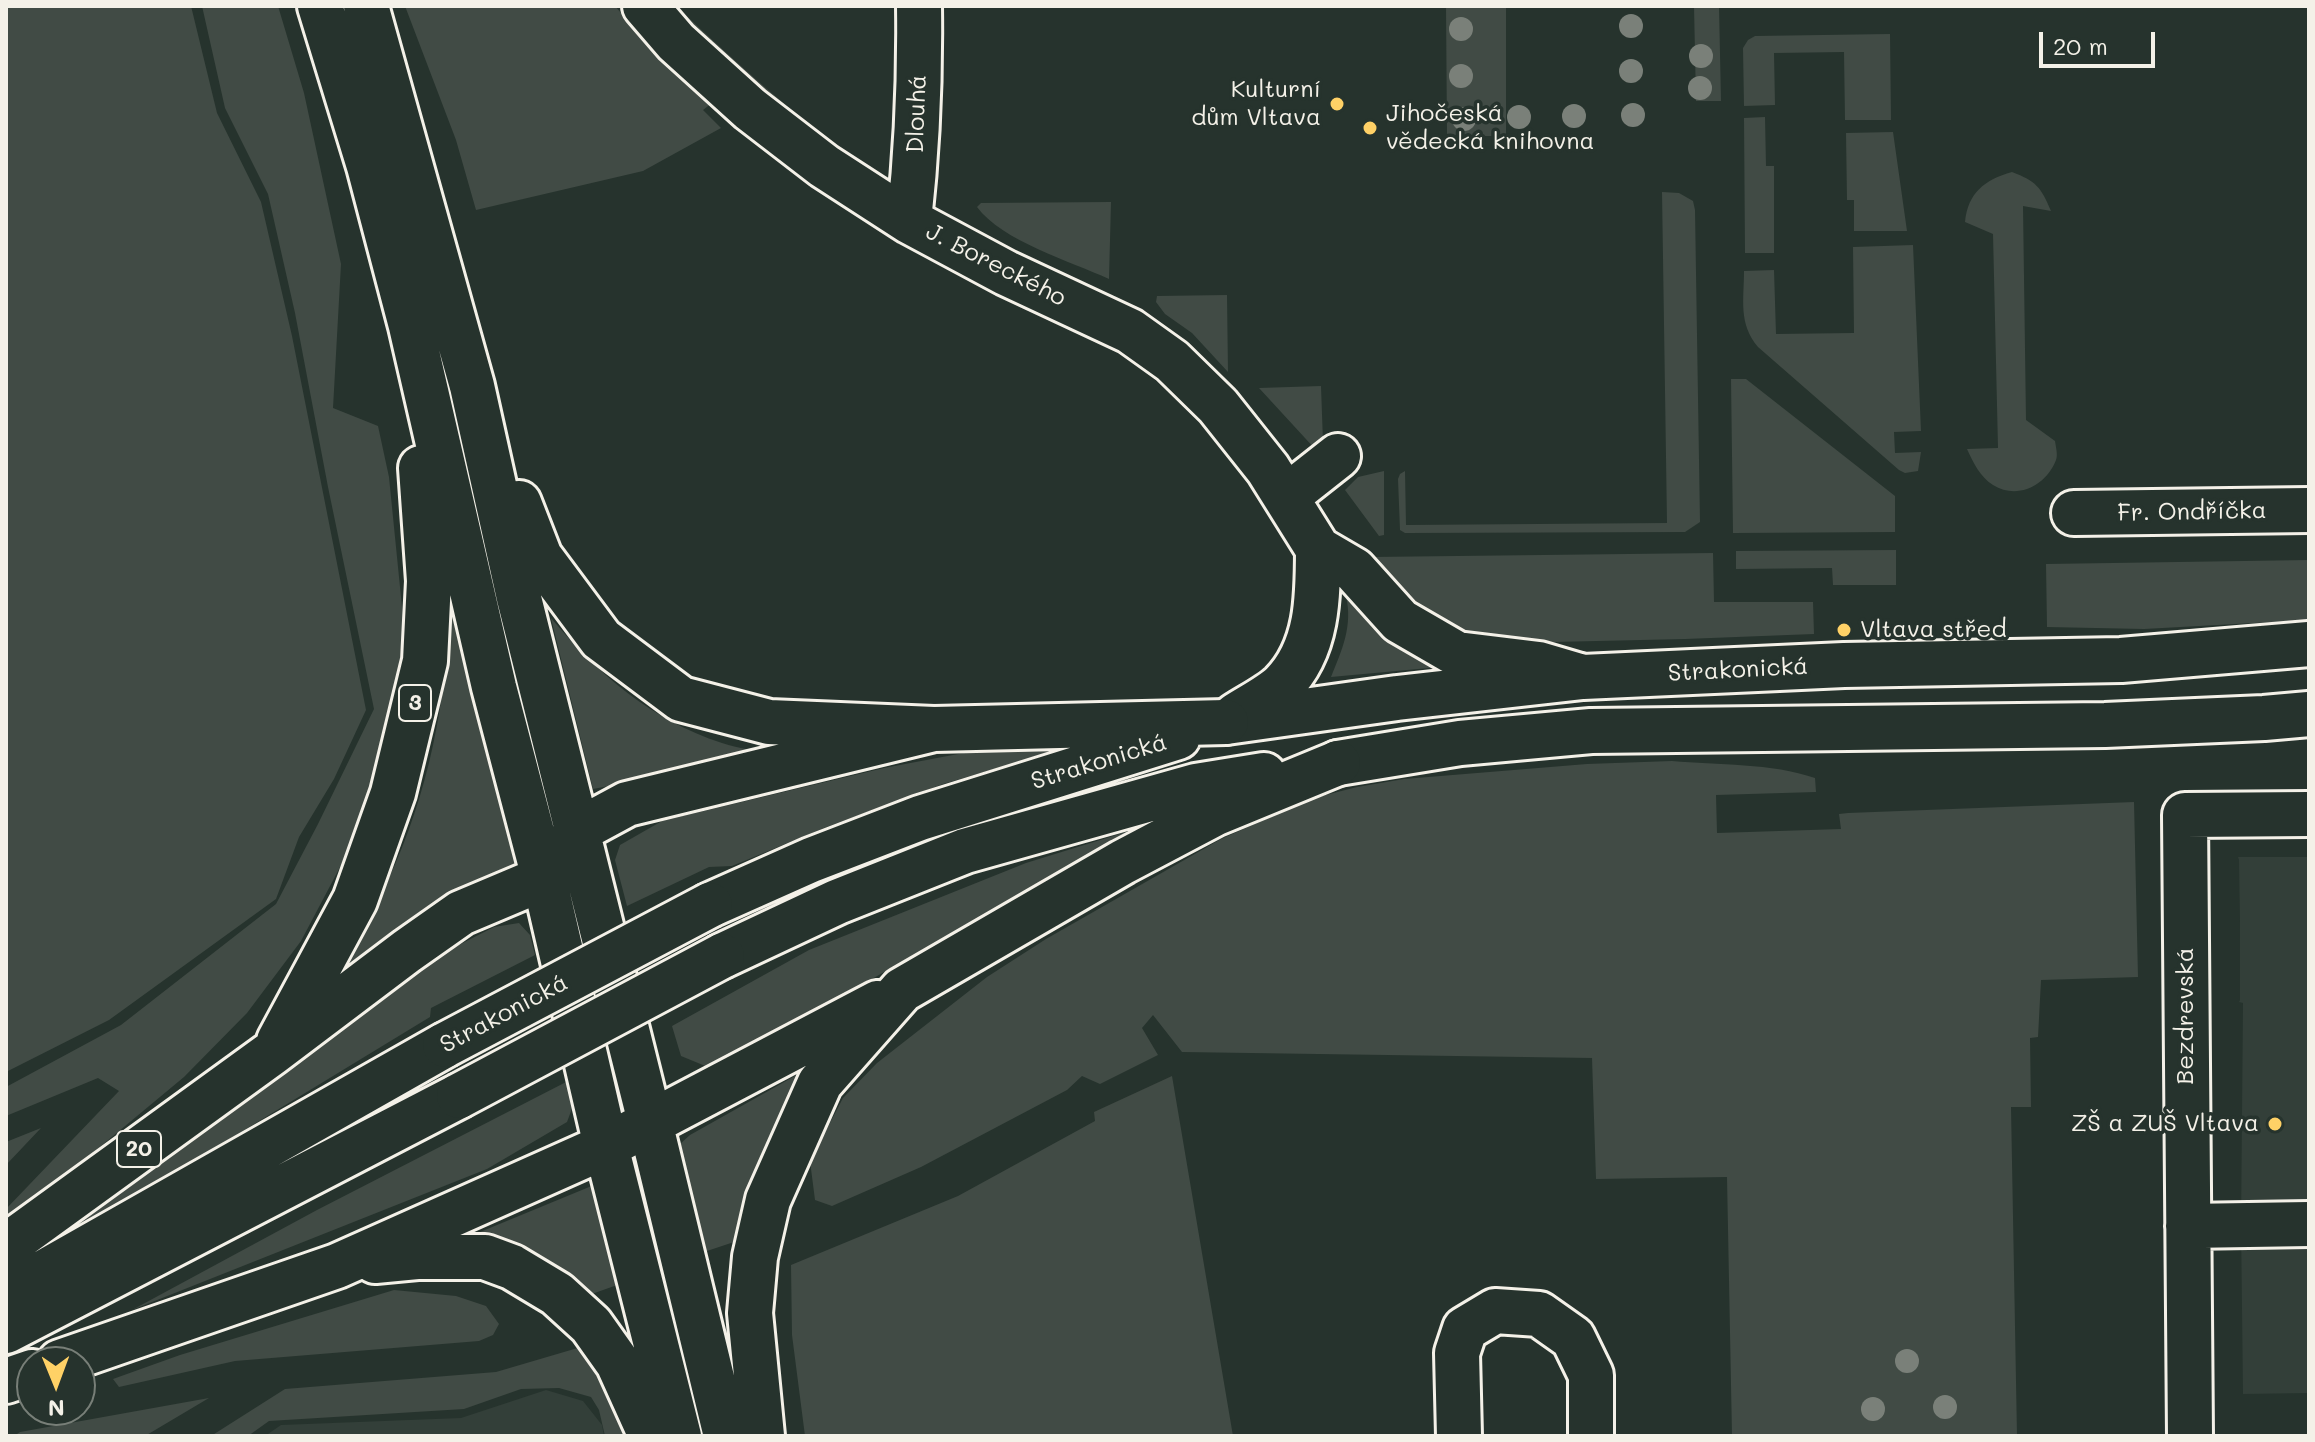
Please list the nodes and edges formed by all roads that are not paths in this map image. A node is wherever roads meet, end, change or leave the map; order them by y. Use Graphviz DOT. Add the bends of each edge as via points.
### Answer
graph roads {
  1 [pos="320,6"];
  2 [pos="366,6"];
  3 [pos="645,6"];
  4 [pos="919,6"];
  5 [pos="909,221"];
  6 [pos="411,326"];
  7 [pos="472,386"];
  8 [pos="1338,456"];
  9 [pos="1286,497"];
  10 [pos="2309,510"];
  11 [pos="2074,513"];
  12 [pos="1318,549"];
  13 [pos="2309,644"];
  14 [pos="1583,677"];
  15 [pos="2309,714"];
  16 [pos="1226,722"];
  17 [pos="934,729"];
  18 [pos="1338,763"];
  19 [pos="2309,814"];
  20 [pos="577,831"];
  21 [pos="544,878"];
  22 [pos="591,887"];
  23 [pos="902,990"];
  24 [pos="272,1053"];
  25 [pos="650,1122"];
  26 [pos="606,1146"];
  27 [pos="2309,1224"];
  28 [pos="2188,1226"];
  29 [pos="6,1246"];
  30 [pos="337,1266"];
  31 [pos="6,1294"];
  32 [pos="6,1331"];
  33 [pos="96,1350"];
  34 [pos="651,1436"];
  35 [pos="679,1436"];
  36 [pos="726,1436"];
  37 [pos="762,1436"];
  38 [pos="1459,1436"];
  39 [pos="1591,1436"];
  40 [pos="2190,1436"];
  1 -- 6 [label="main road"];
  2 -- 7 [label="main road"];
  3 -- 5 [label="main road, J. Boreckého" via="750,109"];
  4 -- 5 [label="main road, Dlouhá"];
  5 -- 9 [label="main road, J. Boreckého" via="1130,331 1172,361 1218,406"];
  6 -- 21 [label="main road"];
  6 -- 24 [label="main road, 3" via="429,581 425,661 393,793 355,900"];
  7 -- 17 [label="main road" via="540,557 601,639 681,699 769,722"];
  7 -- 20 [label="main road"];
  8 -- 9 [label="main road"];
  9 -- 12 [label="main road, J. Boreckého"];
  10 -- 11 [label="main road, Fr. Ondříčka"];
  12 -- 14 [label="main road, J. Boreckého" via="1354,570 1400,621 1457,654 1539,664"];
  12 -- 16 [label="main road" via="1318,599 1306,651 1281,685"];
  13 -- 14 [label="main road, Strakonická" via="2121,660"];
  14 -- 16 [label="main road, Strakonická"];
  15 -- 18 [label="main road, Strakonická" via="2075,726 1591,731 1460,743"];
  16 -- 17 [label="main road"];
  16 -- 31 [label="main road, Strakonická, bridge" via="920,818 710,905 445,1045"];
  17 -- 20 [label="main road" via="627,804"];
  18 -- 23 [label="main road" via="1214,814"];
  18 -- 32 [label="main road, Strakonická, bridge" via="1196,786 965,851 837,902 722,956"];
  19 -- 28 [label="main road, Bezdrevská" via="2185,815"];
  20 -- 21 [label="main road"];
  20 -- 22 [label="main road"];
  21 -- 22 [label="main road"];
  21 -- 24 [label="main road" via="461,913"];
  21 -- 26 [label="main road"];
  22 -- 25 [label="main road"];
  23 -- 25 [label="main road"];
  23 -- 37 [label="main road" via="820,1083 768,1200 750,1313"];
  24 -- 29 [label="main road, 20"];
  25 -- 26 [label="main road"];
  25 -- 36 [label="main road"];
  26 -- 30 [label="main road"];
  26 -- 35 [label="main road"];
  27 -- 28 [label="main road"];
  28 -- 40 [label="main road, Bezdrevská"];
  30 -- 33 [label="main road"];
  30 -- 34 [label="main road" via="417,1257 485,1257 512,1267 557,1294 591,1325 618,1363"];
  38 -- 39 [label="main road" via="1457,1353 1465,1329 1495,1311 1539,1314 1573,1338 1591,1375"];
}
